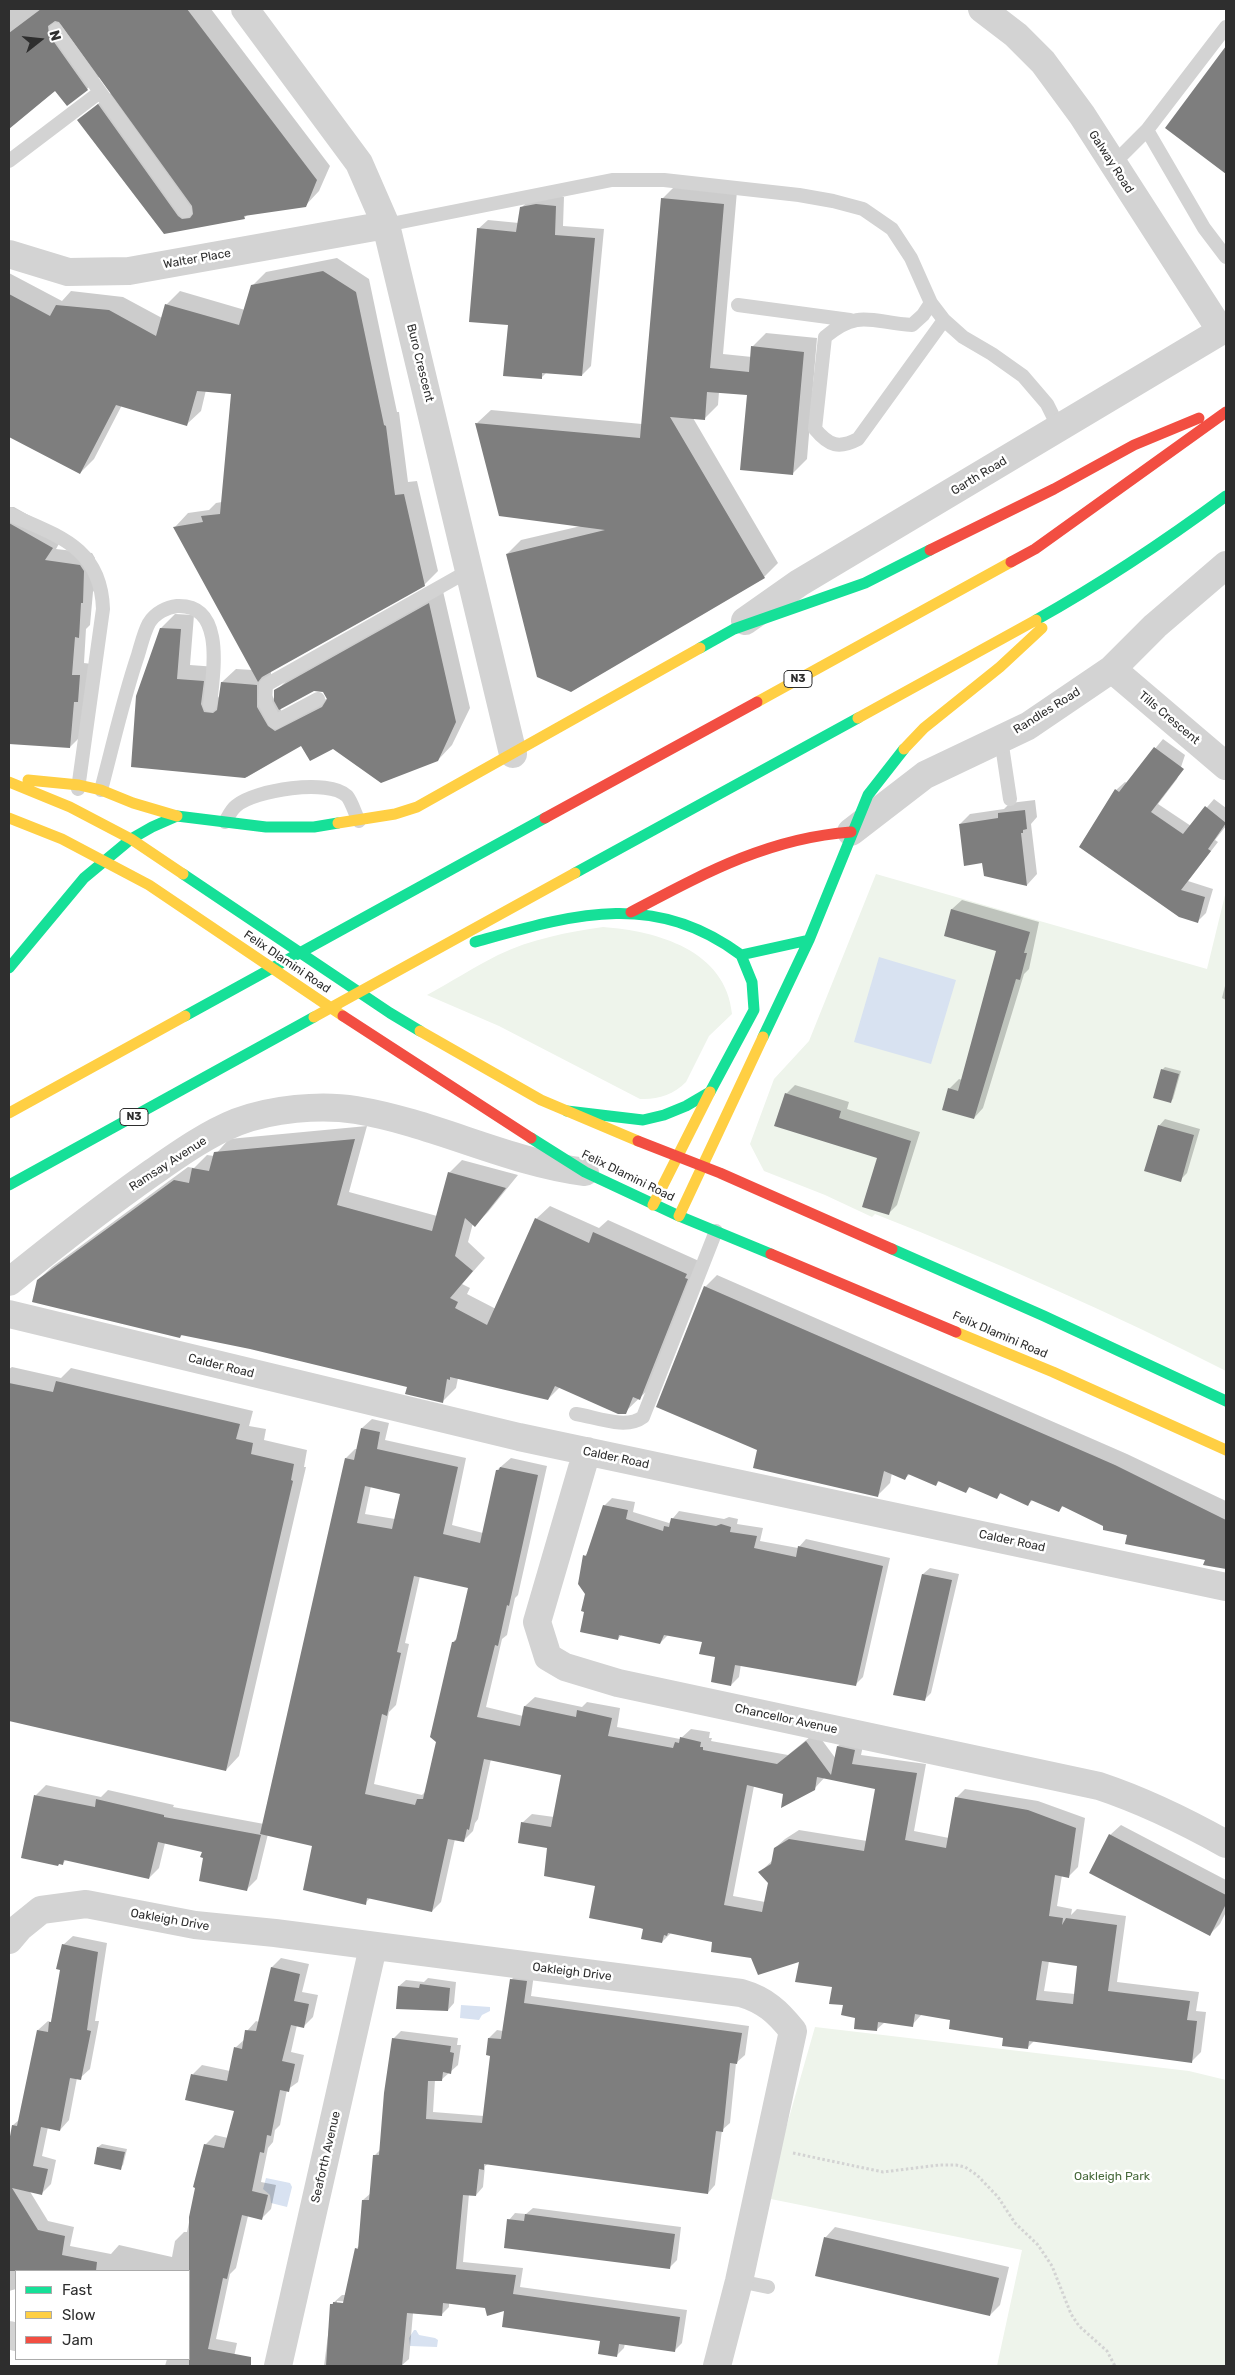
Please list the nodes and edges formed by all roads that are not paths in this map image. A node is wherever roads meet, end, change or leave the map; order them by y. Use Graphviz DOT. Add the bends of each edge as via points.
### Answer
graph roads {
  1 [pos="245,9"];
  2 [pos="983,9"];
  3 [pos="1226,27"];
  4 [pos="56,30"];
  5 [pos="100,92"];
  6 [pos="1147,130"];
  7 [pos="9,161"];
  8 [pos="1113,164"];
  9 [pos="185,211"];
  10 [pos="386,225"];
  11 [pos="9,254"];
  12 [pos="1226,257"];
  13 [pos="931,303"];
  14 [pos="738,305"];
  15 [pos="850,320"];
  16 [pos="944,320"];
  17 [pos="1224,330"];
  18 [pos="1226,407"];
  19 [pos="1226,412"];
  20 [pos="1059,428"];
  21 [pos="1226,496"];
  22 [pos="9,514"];
  23 [pos="1226,565"];
  24 [pos="470,570"];
  25 [pos="1070,601"];
  26 [pos="734,629"];
  27 [pos="1112,669"];
  28 [pos="318,699"];
  29 [pos="210,705"];
  30 [pos="1001,739"];
  31 [pos="513,754"];
  32 [pos="1226,766"];
  33 [pos="9,781"];
  34 [pos="79,786"];
  35 [pos="101,790"];
  36 [pos="1010,800"];
  37 [pos="70,807"];
  38 [pos="177,816"];
  39 [pos="9,818"];
  40 [pos="358,821"];
  41 [pos="225,822"];
  42 [pos="851,832"];
  43 [pos="131,839"];
  44 [pos="103,862"];
  45 [pos="631,912"];
  46 [pos="809,940"];
  47 [pos="432,953"];
  48 [pos="741,955"];
  49 [pos="9,968"];
  50 [pos="710,1092"];
  51 [pos="568,1111"];
  52 [pos="9,1113"];
  53 [pos="678,1155"];
  54 [pos="703,1166"];
  55 [pos="585,1172"];
  56 [pos="9,1185"];
  57 [pos="653,1205"];
  58 [pos="679,1216"];
  59 [pos="716,1231"];
  60 [pos="9,1282"];
  61 [pos="9,1314"];
  62 [pos="1226,1401"];
  63 [pos="576,1414"];
  64 [pos="1226,1450"];
  65 [pos="587,1452"];
  66 [pos="1226,1587"];
  67 [pos="1226,1844"];
  68 [pos="9,1940"];
  69 [pos="373,1947"];
  70 [pos="738,2281"];
  71 [pos="768,2287"];
  72 [pos="278,2366"];
  73 [pos="717,2366"];
  1 -- 10 [label="street, Buro Crescent" via="359,163"];
  2 -- 8 [label="street, Galway Road" via="1016,34 1043,62"];
  3 -- 6 [label="lane"];
  4 -- 5 [label="lane"];
  5 -- 7 [label="lane"];
  5 -- 9 [label="lane"];
  6 -- 8 [label="lane"];
  6 -- 12 [label="lane" via="1204,228"];
  8 -- 17 [label="street, Galway Road"];
  10 -- 11 [label="street, Walter Place" via="129,271 68,272"];
  10 -- 13 [label="lane" via="612,180 664,180 834,200 863,209 892,228 911,258"];
  10 -- 24 [label="street, Buro Crescent"];
  13 -- 15 [label="lane" via="912,325 870,318"];
  13 -- 16 [label="lane"];
  14 -- 15 [label="lane"];
  15 -- 16 [label="lane" via="825,337 815,429 832,444 846,446 858,439 870,425"];
  16 -- 20 [label="lane" via="962,338 1023,376 1047,404"];
  17 -- 20 [label="street, Garth Road"];
  18 -- 26 [label="main road" via="1134,445 1054,490 865,583"];
  19 -- 52 [label="main road, N3" via="1035,548"];
  20 -- 26 [label="street, Garth Road" via="799,583"];
  21 -- 25 [label="main road, N3" via="1168,539"];
  22 -- 34 [label="lane" via="60,536 83,553 102,588 103,609"];
  23 -- 27 [label="street, Randles Road" via="1155,626"];
  24 -- 28 [label="lane" via="266,685 265,703 275,722"];
  24 -- 31 [label="street, Buro Crescent"];
  25 -- 42 [label="main road" via="1000,667 924,728 897,756 868,795"];
  25 -- 47 [label="main road, N3"];
  26 -- 31 [label="main road"];
  27 -- 30 [label="street, Randles Road" via="1028,726"];
  27 -- 32 [label="street, Tills Crescent"];
  29 -- 35 [label="lane" via="215,664 211,631 204,615 190,606 162,610 149,623"];
  30 -- 36 [label="lane"];
  30 -- 42 [label="street, Randles Road" via="925,776"];
  31 -- 40 [label="main road" via="417,807"];
  33 -- 34 [label="main road"];
  33 -- 37 [label="main road, Felix Dlamini Road"];
  34 -- 35 [label="main road"];
  34 -- 37 [label="lane"];
  35 -- 38 [label="main road"];
  37 -- 43 [label="main road, Felix Dlamini Road"];
  38 -- 41 [label="main road"];
  38 -- 43 [label="main road"];
  39 -- 44 [label="main road, Felix Dlamini Road" via="62,839"];
  40 -- 41 [label="main road" via="314,827 266,827"];
  40 -- 41 [label="lane" via="348,797 340,791 305,787 245,801 236,806"];
  42 -- 45 [label="main road" via="827,832 793,839 701,876"];
  42 -- 46 [label="main road"];
  43 -- 44 [label="main road"];
  43 -- 51 [label="main road, Felix Dlamini Road" via="390,1013 541,1100"];
  44 -- 49 [label="main road" via="84,878"];
  44 -- 55 [label="main road, Felix Dlamini Road" via="149,885 375,1038"];
  45 -- 47 [label="main road" via="597,913 558,920"];
  45 -- 48 [label="main road" via="714,937"];
  46 -- 48 [label="main road"];
  46 -- 54 [label="main road"];
  47 -- 56 [label="main road, N3"];
  48 -- 50 [label="main road" via="752,974 754,1010"];
  50 -- 51 [label="main road" via="686,1106 644,1120"];
  50 -- 53 [label="main road"];
  51 -- 53 [label="main road, Felix Dlamini Road"];
  53 -- 54 [label="main road, Felix Dlamini Road"];
  53 -- 57 [label="main road"];
  54 -- 58 [label="main road"];
  54 -- 62 [label="main road, Felix Dlamini Road" via="1044,1316"];
  55 -- 57 [label="main road, Felix Dlamini Road"];
  55 -- 60 [label="street, Ramsay Avenue" via="555,1168 438,1130 355,1110 292,1108 237,1122 188,1148 75,1228"];
  57 -- 58 [label="main road, Felix Dlamini Road"];
  58 -- 59 [label="main road, Felix Dlamini Road"];
  59 -- 63 [label="lane" via="644,1417 628,1424"];
  59 -- 64 [label="main road, Felix Dlamini Road" via="1053,1372"];
  61 -- 65 [label="street, Calder Road"];
  65 -- 66 [label="street, Calder Road"];
  65 -- 67 [label="street, Chancellor Avenue" via="537,1622 548,1656 564,1667 618,1683 1099,1786 1170,1814"];
  68 -- 69 [label="street, Oakleigh Drive" via="41,1910 86,1904 196,1925"];
  69 -- 70 [label="street, Oakleigh Drive" via="741,1993 756,1997 776,2010 792,2031"];
  69 -- 72 [label="street, Seaforth Avenue"];
  70 -- 71 [label="lane"];
  70 -- 73 [label="street, Oakleigh Drive"];
}
